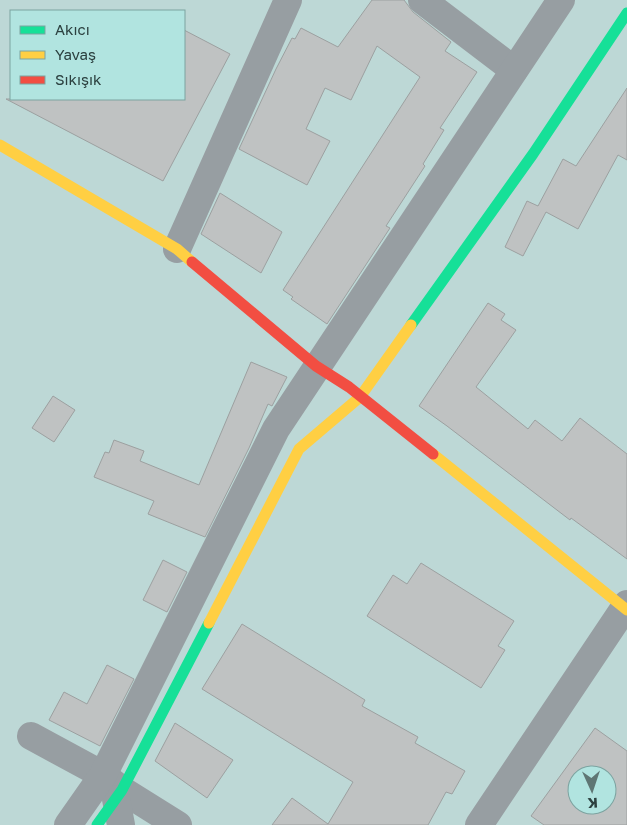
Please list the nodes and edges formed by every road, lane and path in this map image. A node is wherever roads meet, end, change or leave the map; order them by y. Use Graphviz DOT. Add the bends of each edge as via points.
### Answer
graph roads {
  1 [pos="288,0"];
  2 [pos="422,0"];
  3 [pos="561,0"];
  4 [pos="627,13"];
  5 [pos="514,70"];
  6 [pos="0,145"];
  7 [pos="177,249"];
  8 [pos="316,366"];
  9 [pos="360,397"];
  10 [pos="626,607"];
  11 [pos="31,736"];
  12 [pos="114,788"];
  13 [pos="68,825"];
  14 [pos="97,825"];
  15 [pos="121,825"];
  16 [pos="178,825"];
  17 [pos="479,825"];
  1 -- 7 [label="street"];
  2 -- 5 [label="street"];
  3 -- 5 [label="street"];
  4 -- 9 [label="street" via="533,154"];
  5 -- 8 [label="street"];
  6 -- 7 [label="street"];
  7 -- 8 [label="street"];
  8 -- 9 [label="street"];
  8 -- 12 [label="street" via="276,429"];
  9 -- 10 [label="street"];
  9 -- 12 [label="street" via="299,449"];
  10 -- 17 [label="street"];
  11 -- 12 [label="street"];
  12 -- 13 [label="street"];
  12 -- 14 [label="street"];
  12 -- 15 [label="street"];
  12 -- 16 [label="street"];
}
